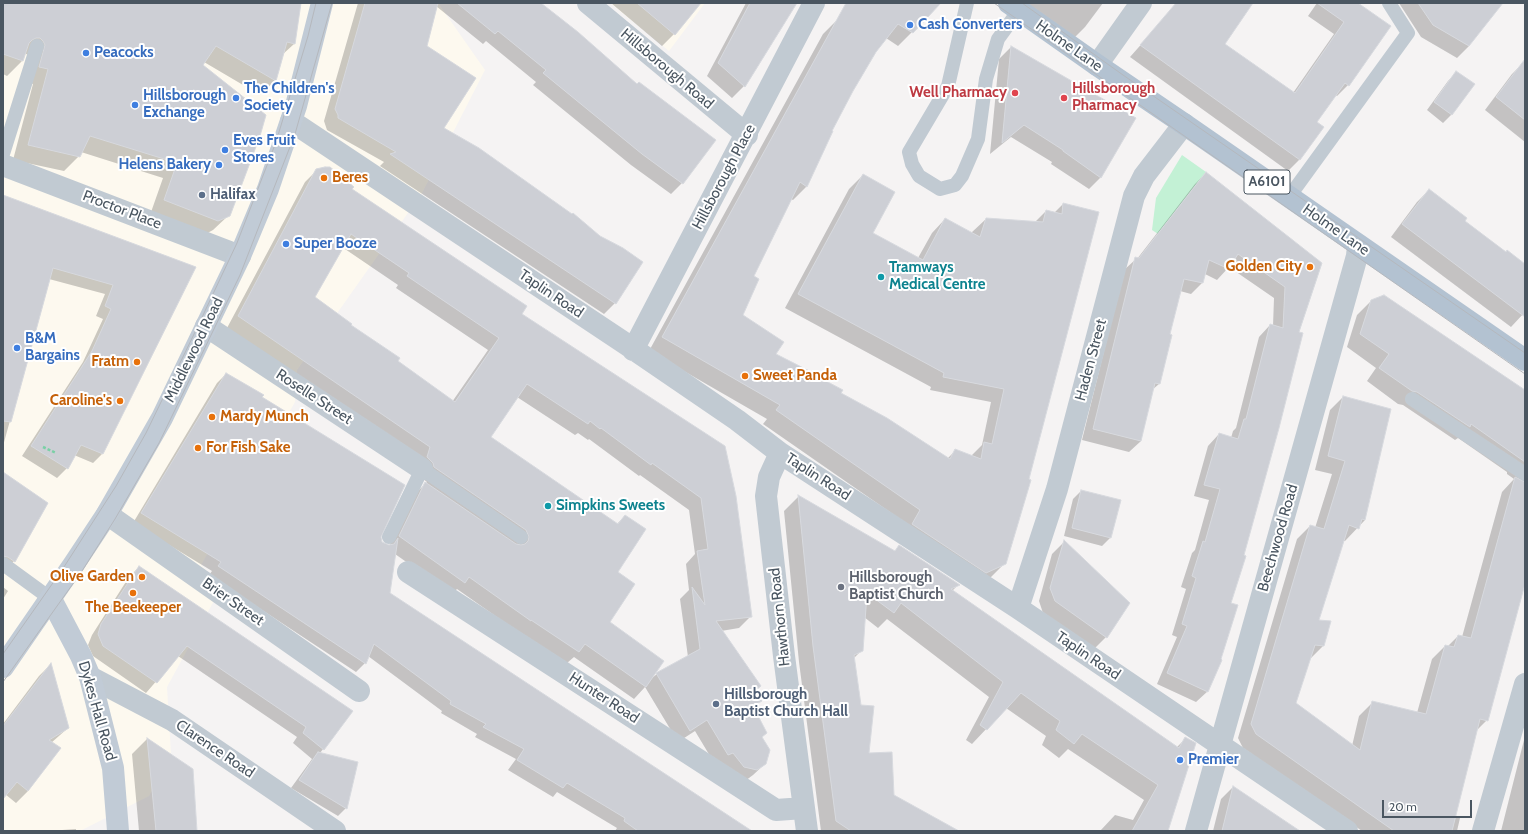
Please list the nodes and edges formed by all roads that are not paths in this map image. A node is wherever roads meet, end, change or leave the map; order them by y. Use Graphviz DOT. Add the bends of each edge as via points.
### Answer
graph roads {
  1 [pos="322,3"];
  2 [pos="588,3"];
  3 [pos="814,3"];
  4 [pos="967,3"];
  5 [pos="1141,3"];
  6 [pos="1389,3"];
  7 [pos="1015,7"];
  8 [pos="37,46"];
  9 [pos="1097,65"];
  10 [pos="290,121"];
  11 [pos="1184,124"];
  12 [pos="747,135"];
  13 [pos="3,154"];
  14 [pos="3,165"];
  15 [pos="1289,197"];
  16 [pos="1358,245"];
  17 [pos="240,256"];
  18 [pos="206,326"];
  19 [pos="633,350"];
  20 [pos="1525,360"];
  21 [pos="1412,399"];
  22 [pos="780,453"];
  23 [pos="422,469"];
  24 [pos="1525,474"];
  25 [pos="107,514"];
  26 [pos="389,537"];
  27 [pos="521,537"];
  28 [pos="3,564"];
  29 [pos="408,572"];
  30 [pos="50,599"];
  31 [pos="1018,608"];
  32 [pos="3,667"];
  33 [pos="90,677"];
  34 [pos="1525,684"];
  35 [pos="359,691"];
  36 [pos="1221,746"];
  37 [pos="804,808"];
  38 [pos="334,830"];
  39 [pos="118,831"];
  40 [pos="807,831"];
  41 [pos="1196,831"];
  42 [pos="1347,831"];
  43 [pos="1483,831"];
  1 -- 10 [label="street, Middlewood Road"];
  2 -- 12 [label="street, Hillsborough Road"];
  3 -- 12 [label="street, Hillsborough Place"];
  4 -- 7 [label="lane" via="948,86 909,152 918,176 940,189 955,185 962,176 978,139 986,79 998,39 1014,17"];
  5 -- 9 [label="street"];
  6 -- 15 [label="lane" via="1408,34"];
  7 -- 9 [label="main road, Holme Lane / A6101"];
  8 -- 13 [label="lane"];
  9 -- 11 [label="main road, Holme Lane / A6101"];
  10 -- 17 [label="street, Middlewood Road" via="268,189"];
  10 -- 19 [label="street, Taplin Road"];
  11 -- 15 [label="main road, Holme Lane / A6101"];
  11 -- 31 [label="street, Haden Street" via="1144,176 1134,196 1057,489"];
  12 -- 19 [label="street, Hillsborough Place"];
  14 -- 17 [label="street, Proctor Place"];
  15 -- 16 [label="main road, Holme Lane / A6101"];
  16 -- 20 [label="main road, Holme Lane / A6101"];
  16 -- 36 [label="street, Beechwood Road"];
  17 -- 18 [label="street, Middlewood Road"];
  18 -- 23 [label="street, Roselle Street"];
  18 -- 25 [label="street, Middlewood Road" via="162,418"];
  19 -- 22 [label="street, Taplin Road" via="737,420"];
  21 -- 24 [label="lane"];
  22 -- 31 [label="street, Taplin Road"];
  22 -- 37 [label="street, Hawthorn Road" via="769,477 766,496"];
  23 -- 26 [label="lane"];
  23 -- 27 [label="lane"];
  25 -- 30 [label="street, Middlewood Road"];
  25 -- 35 [label="street, Brier Street"];
  28 -- 30 [label="lane"];
  29 -- 37 [label="street, Hunter Road" via="776,810"];
  30 -- 32 [label="street, Middlewood Road"];
  30 -- 33 [label="street, Dykes Hall Road"];
  31 -- 36 [label="street, Taplin Road"];
  33 -- 38 [label="street, Clarence Road" via="172,720"];
  33 -- 39 [label="street, Dykes Hall Road" via="112,768"];
  34 -- 43 [label="street"];
  36 -- 41 [label="street, Beechwood Road"];
  36 -- 42 [label="street, Taplin Road"];
  37 -- 40 [label="street, Hawthorn Road"];
}
